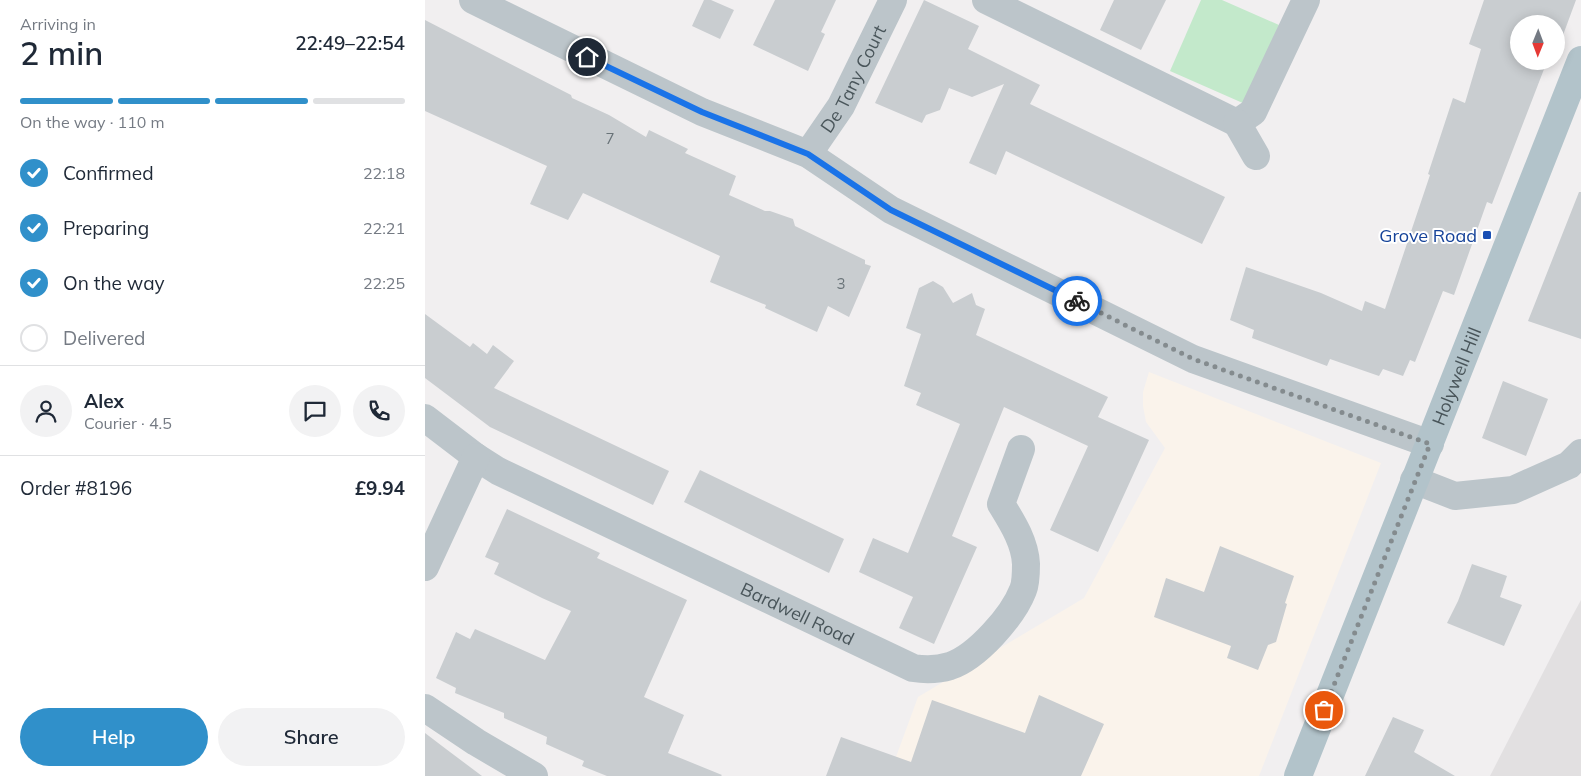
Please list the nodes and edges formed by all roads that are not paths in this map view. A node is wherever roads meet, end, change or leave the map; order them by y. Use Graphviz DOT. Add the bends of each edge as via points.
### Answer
graph roads {
  1 [pos="473,0"];
  2 [pos="893,0"];
  3 [pos="986,0"];
  4 [pos="1306,0"];
  5 [pos="1581,60"];
  6 [pos="1237,123"];
  7 [pos="808,154"];
  8 [pos="1256,156"];
  9 [pos="425,418"];
  10 [pos="1430,444"];
  11 [pos="1021,449"];
  12 [pos="1581,453"];
  13 [pos="476,457"];
  14 [pos="1414,480"];
  15 [pos="425,567"];
  16 [pos="425,708"];
  17 [pos="534,776"];
  18 [pos="1298,776"];
  1 -- 7 [label="street" via="702,112"];
  2 -- 7 [label="street, De Tany Court" via="841,106"];
  3 -- 6 [label="street"];
  4 -- 6 [label="street" via="1253,112"];
  5 -- 10 [label="main road, Holywell Hill"];
  6 -- 8 [label="street"];
  7 -- 10 [label="street" via="891,210 1193,359"];
  9 -- 13 [label="street, Bardwell Road"];
  10 -- 14 [label="main road, Holywell Hill"];
  11 -- 13 [label="street, Bardwell Road" via="1001,504 1017,530 1026,562 1024,589 1013,610 981,647 953,665 930,670 913,668 498,471"];
  12 -- 14 [label="street" via="1569,464 1513,490 1455,496"];
  13 -- 15 [label="street"];
  14 -- 18 [label="main road, Holywell Hill"];
  16 -- 17 [label="street"];
}
